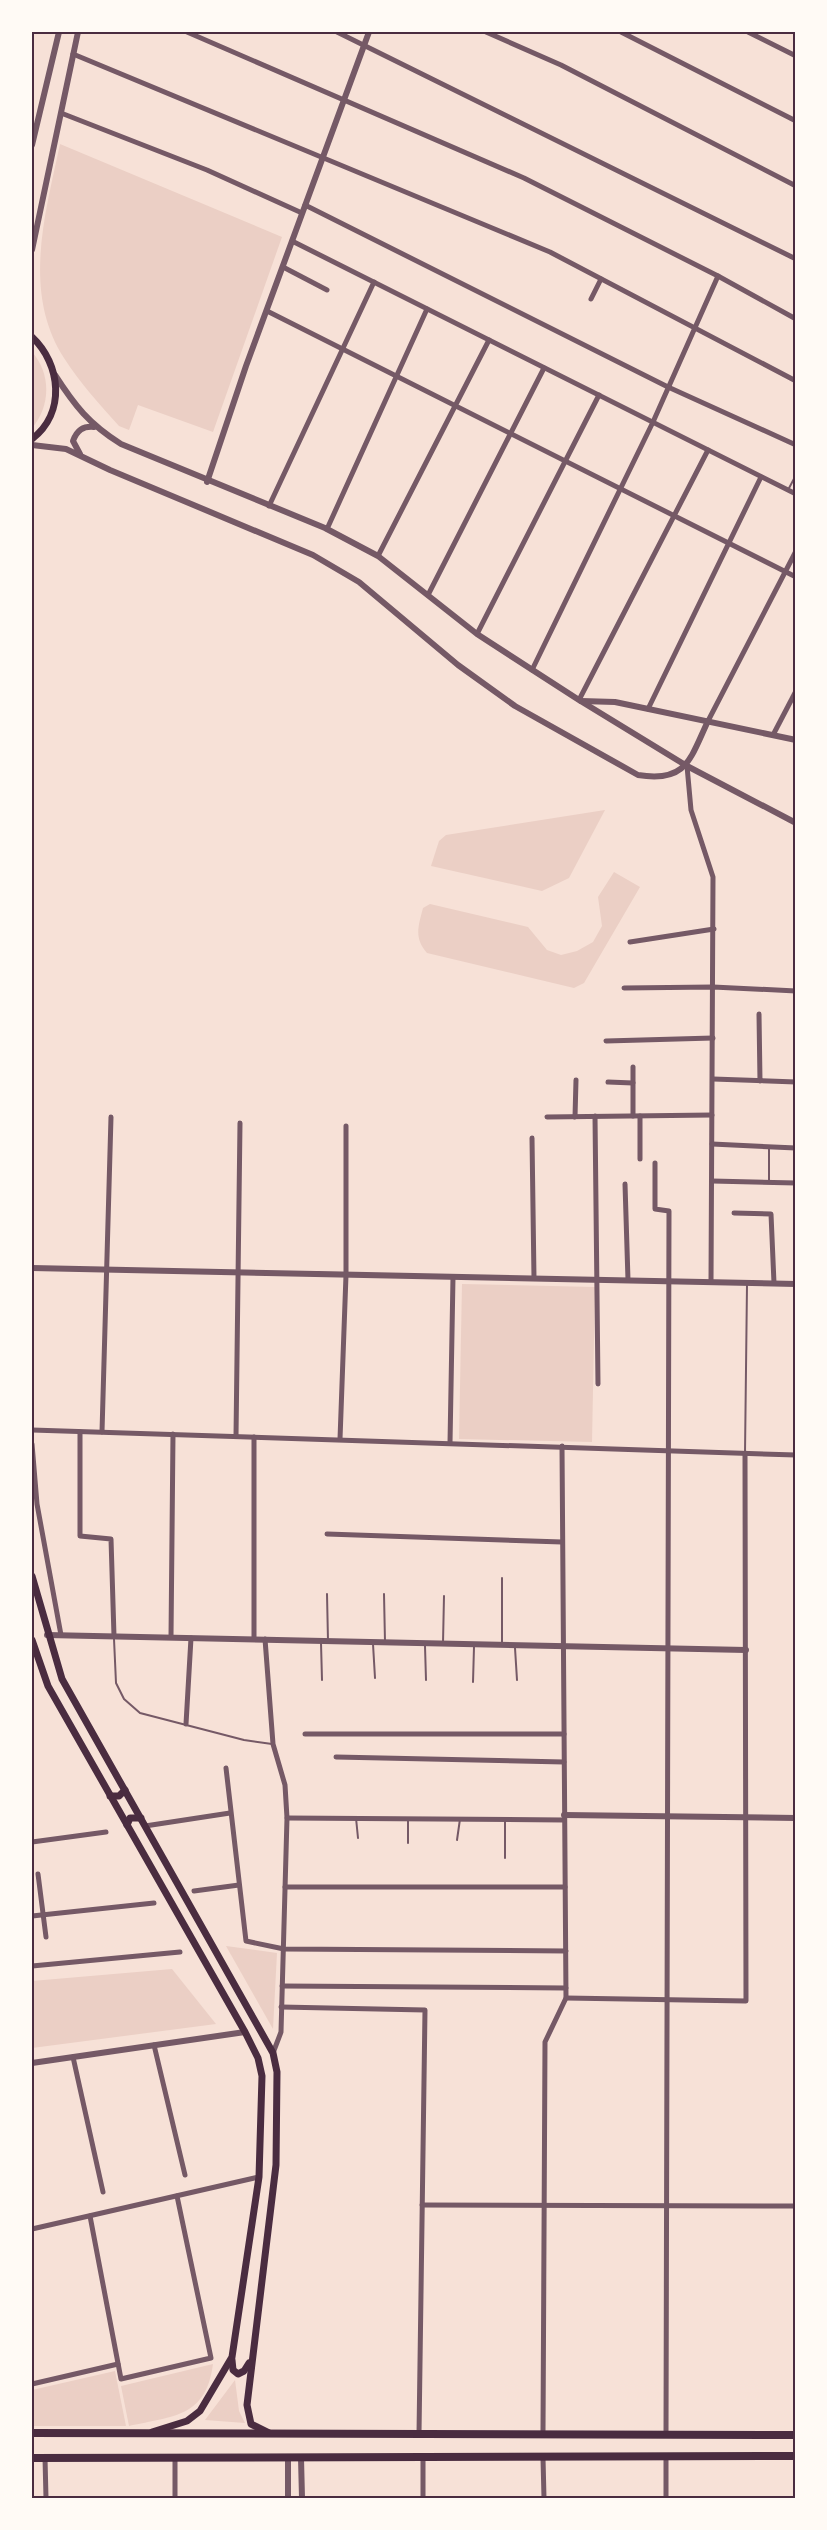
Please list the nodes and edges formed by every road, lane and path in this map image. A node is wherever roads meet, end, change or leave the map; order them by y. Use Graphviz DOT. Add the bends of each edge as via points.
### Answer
graph roads {
  1 [pos="59,32"];
  2 [pos="78,32"];
  3 [pos="187,32"];
  4 [pos="337,32"];
  5 [pos="369,32"];
  6 [pos="486,32"];
  7 [pos="621,32"];
  8 [pos="748,32"];
  9 [pos="364,44"];
  10 [pos="73,54"];
  11 [pos="795,56"];
  12 [pos="343,99"];
  13 [pos="61,113"];
  14 [pos="795,121"];
  15 [pos="32,145"];
  16 [pos="321,158"];
  17 [pos="795,186"];
  18 [pos="305,205"];
  19 [pos="302,213"];
  20 [pos="292,241"];
  21 [pos="32,250"];
  22 [pos="795,259"];
  23 [pos="283,267"];
  24 [pos="718,276"];
  25 [pos="601,279"];
  26 [pos="374,282"];
  27 [pos="327,290"];
  28 [pos="591,299"];
  29 [pos="427,309"];
  30 [pos="267,311"];
  31 [pos="795,319"];
  32 [pos="696,329"];
  33 [pos="32,336"];
  34 [pos="489,340"];
  35 [pos="341,348"];
  36 [pos="544,368"];
  37 [pos="55,375"];
  38 [pos="396,376"];
  39 [pos="795,381"];
  40 [pos="668,387"];
  41 [pos="599,395"];
  42 [pos="453,405"];
  43 [pos="653,422"];
  44 [pos="94,427"];
  45 [pos="510,433"];
  46 [pos="32,440"];
  47 [pos="32,445"];
  48 [pos="795,445"];
  49 [pos="708,450"];
  50 [pos="80,454"];
  51 [pos="564,461"];
  52 [pos="795,475"];
  53 [pos="761,477"];
  54 [pos="207,482"];
  55 [pos="620,489"];
  56 [pos="788,490"];
  57 [pos="795,494"];
  58 [pos="268,506"];
  59 [pos="674,516"];
  60 [pos="327,529"];
  61 [pos="729,544"];
  62 [pos="795,551"];
  63 [pos="378,556"];
  64 [pos="785,572"];
  65 [pos="795,577"];
  66 [pos="428,594"];
  67 [pos="477,634"];
  68 [pos="532,670"];
  69 [pos="795,691"];
  70 [pos="579,700"];
  71 [pos="648,709"];
  72 [pos="708,721"];
  73 [pos="773,735"];
  74 [pos="795,740"];
  75 [pos="687,766"];
  76 [pos="795,823"];
  77 [pos="714,929"];
  78 [pos="630,942"];
  79 [pos="713,987"];
  80 [pos="624,988"];
  81 [pos="795,991"];
  82 [pos="759,1014"];
  83 [pos="713,1038"];
  84 [pos="606,1041"];
  85 [pos="633,1067"];
  86 [pos="713,1079"];
  87 [pos="576,1080"];
  88 [pos="760,1081"];
  89 [pos="608,1082"];
  90 [pos="795,1082"];
  91 [pos="633,1083"];
  92 [pos="712,1115"];
  93 [pos="595,1116"];
  94 [pos="633,1116"];
  95 [pos="640,1116"];
  96 [pos="111,1117"];
  97 [pos="547,1117"];
  98 [pos="575,1117"];
  99 [pos="240,1123"];
  100 [pos="346,1125"];
  101 [pos="532,1138"];
  102 [pos="712,1144"];
  103 [pos="769,1147"];
  104 [pos="795,1148"];
  105 [pos="640,1159"];
  106 [pos="655,1164"];
  107 [pos="712,1181"];
  108 [pos="769,1182"];
  109 [pos="795,1183"];
  110 [pos="625,1184"];
  111 [pos="734,1213"];
  112 [pos="32,1268"];
  113 [pos="107,1270"];
  114 [pos="239,1273"];
  115 [pos="346,1275"];
  116 [pos="453,1277"];
  117 [pos="534,1278"];
  118 [pos="598,1280"];
  119 [pos="628,1280"];
  120 [pos="668,1281"];
  121 [pos="711,1282"];
  122 [pos="747,1283"];
  123 [pos="774,1283"];
  124 [pos="795,1284"];
  125 [pos="598,1384"];
  126 [pos="32,1430"];
  127 [pos="80,1431"];
  128 [pos="102,1432"];
  129 [pos="173,1434"];
  130 [pos="236,1436"];
  131 [pos="254,1437"];
  132 [pos="340,1440"];
  133 [pos="32,1443"];
  134 [pos="450,1443"];
  135 [pos="562,1446"];
  136 [pos="668,1450"];
  137 [pos="745,1453"];
  138 [pos="795,1455"];
  139 [pos="34,1504"];
  140 [pos="327,1534"];
  141 [pos="562,1542"];
  142 [pos="32,1576"];
  143 [pos="502,1578"];
  144 [pos="327,1594"];
  145 [pos="384,1594"];
  146 [pos="444,1596"];
  147 [pos="47,1635"];
  148 [pos="61,1635"];
  149 [pos="114,1636"];
  150 [pos="171,1637"];
  151 [pos="191,1638"];
  152 [pos="254,1639"];
  153 [pos="265,1639"];
  154 [pos="32,1640"];
  155 [pos="324,1641"];
  156 [pos="373,1642"];
  157 [pos="386,1642"];
  158 [pos="425,1643"];
  159 [pos="443,1643"];
  160 [pos="474,1644"];
  161 [pos="502,1644"];
  162 [pos="515,1645"];
  163 [pos="563,1646"];
  164 [pos="668,1648"];
  165 [pos="746,1650"];
  166 [pos="375,1678"];
  167 [pos="322,1680"];
  168 [pos="426,1680"];
  169 [pos="517,1680"];
  170 [pos="473,1682"];
  171 [pos="186,1724"];
  172 [pos="305,1734"];
  173 [pos="564,1734"];
  174 [pos="273,1744"];
  175 [pos="336,1757"];
  176 [pos="564,1762"];
  177 [pos="226,1768"];
  178 [pos="125,1790"];
  179 [pos="110,1796"];
  180 [pos="230,1813"];
  181 [pos="668,1816"];
  182 [pos="747,1817"];
  183 [pos="141,1818"];
  184 [pos="287,1818"];
  185 [pos="356,1818"];
  186 [pos="564,1818"];
  187 [pos="795,1818"];
  188 [pos="408,1819"];
  189 [pos="460,1819"];
  190 [pos="505,1820"];
  191 [pos="127,1825"];
  192 [pos="145,1826"];
  193 [pos="106,1832"];
  194 [pos="358,1838"];
  195 [pos="457,1840"];
  196 [pos="32,1842"];
  197 [pos="408,1843"];
  198 [pos="504,1858"];
  199 [pos="38,1874"];
  200 [pos="239,1885"];
  201 [pos="285,1887"];
  202 [pos="565,1887"];
  203 [pos="194,1892"];
  204 [pos="154,1904"];
  205 [pos="42,1915"];
  206 [pos="32,1916"];
  207 [pos="46,1937"];
  208 [pos="284,1949"];
  209 [pos="566,1951"];
  210 [pos="180,1952"];
  211 [pos="32,1966"];
  212 [pos="282,1986"];
  213 [pos="566,1988"];
  214 [pos="566,1998"];
  215 [pos="668,2000"];
  216 [pos="281,2007"];
  217 [pos="244,2032"];
  218 [pos="154,2045"];
  219 [pos="273,2053"];
  220 [pos="73,2057"];
  221 [pos="32,2063"];
  222 [pos="185,2175"];
  223 [pos="259,2177"];
  224 [pos="103,2192"];
  225 [pos="177,2196"];
  226 [pos="422,2205"];
  227 [pos="544,2205"];
  228 [pos="667,2206"];
  229 [pos="795,2206"];
  230 [pos="90,2216"];
  231 [pos="32,2229"];
  232 [pos="232,2357"];
  233 [pos="251,2361"];
  234 [pos="118,2364"];
  235 [pos="32,2384"];
  236 [pos="32,2433"];
  237 [pos="269,2433"];
  238 [pos="144,2434"];
  239 [pos="419,2434"];
  240 [pos="543,2434"];
  241 [pos="666,2434"];
  242 [pos="795,2434"];
  243 [pos="795,2456"];
  244 [pos="666,2457"];
  245 [pos="32,2458"];
  246 [pos="45,2458"];
  247 [pos="175,2458"];
  248 [pos="288,2458"];
  249 [pos="301,2458"];
  250 [pos="423,2458"];
  251 [pos="543,2458"];
  252 [pos="288,2486"];
  253 [pos="302,2487"];
  254 [pos="46,2499"];
  255 [pos="175,2499"];
  256 [pos="288,2499"];
  257 [pos="302,2499"];
  258 [pos="423,2499"];
  259 [pos="543,2499"];
  260 [pos="666,2499"];
  1 -- 15 [label="street"];
  2 -- 10 [label="street"];
  3 -- 12 [label="street"];
  4 -- 9 [label="street"];
  5 -- 9 [label="street"];
  6 -- 17 [label="street" via="561,65"];
  7 -- 14 [label="street"];
  8 -- 11 [label="street"];
  9 -- 12 [label="street"];
  9 -- 22 [label="street"];
  10 -- 13 [label="street"];
  10 -- 16 [label="street"];
  12 -- 16 [label="street"];
  12 -- 24 [label="street" via="524,178"];
  13 -- 19 [label="street" via="207,170"];
  13 -- 21 [label="street"];
  16 -- 18 [label="street"];
  16 -- 25 [label="street" via="476,219"];
  18 -- 19 [label="street"];
  18 -- 40 [label="street"];
  19 -- 20 [label="street"];
  20 -- 23 [label="street"];
  20 -- 26 [label="street"];
  23 -- 27 [label="street"];
  23 -- 30 [label="street"];
  24 -- 31 [label="street"];
  24 -- 32 [label="street"];
  25 -- 28 [label="street"];
  25 -- 32 [label="street"];
  26 -- 29 [label="street"];
  26 -- 35 [label="street"];
  29 -- 34 [label="street"];
  29 -- 38 [label="street"];
  30 -- 35 [label="street"];
  30 -- 54 [label="street"];
  32 -- 39 [label="street"];
  32 -- 40 [label="street"];
  33 -- 37 [label="main road" via="47,355"];
  34 -- 36 [label="street"];
  34 -- 42 [label="street"];
  35 -- 38 [label="street"];
  35 -- 58 [label="street"];
  36 -- 41 [label="street"];
  36 -- 45 [label="street"];
  37 -- 44 [label="street"];
  37 -- 46 [label="main road" via="51,415"];
  38 -- 42 [label="street"];
  38 -- 60 [label="street"];
  40 -- 43 [label="street"];
  40 -- 48 [label="street"];
  41 -- 43 [label="street"];
  41 -- 51 [label="street"];
  42 -- 45 [label="street"];
  42 -- 63 [label="street"];
  43 -- 49 [label="street"];
  43 -- 55 [label="street"];
  44 -- 50 [label="street" via="83,428 75,435 73,441"];
  44 -- 54 [label="street" via="121,444"];
  45 -- 51 [label="street"];
  45 -- 66 [label="street"];
  47 -- 50 [label="street" via="49,445"];
  49 -- 53 [label="street"];
  49 -- 59 [label="street"];
  50 -- 75 [label="street" via="313,555 359,582 458,665 515,706 638,776 669,776"];
  51 -- 55 [label="street"];
  51 -- 67 [label="street"];
  52 -- 56 [label="lane"];
  53 -- 56 [label="street"];
  53 -- 61 [label="street"];
  54 -- 58 [label="street"];
  55 -- 59 [label="street"];
  55 -- 68 [label="street"];
  56 -- 57 [label="street"];
  58 -- 60 [label="street"];
  59 -- 61 [label="street"];
  59 -- 70 [label="street"];
  60 -- 63 [label="street"];
  61 -- 64 [label="street"];
  61 -- 71 [label="street"];
  62 -- 64 [label="street"];
  63 -- 66 [label="street"];
  64 -- 65 [label="street"];
  64 -- 72 [label="street"];
  66 -- 67 [label="street"];
  67 -- 68 [label="street"];
  68 -- 70 [label="street"];
  69 -- 73 [label="street"];
  70 -- 71 [label="street"];
  70 -- 75 [label="street"];
  71 -- 72 [label="street"];
  72 -- 73 [label="street"];
  72 -- 75 [label="street"];
  73 -- 74 [label="street"];
  75 -- 76 [label="street"];
  75 -- 77 [label="street" via="691,810 713,877"];
  77 -- 78 [label="street"];
  77 -- 79 [label="street"];
  79 -- 80 [label="street"];
  79 -- 81 [label="street"];
  79 -- 83 [label="street"];
  82 -- 88 [label="street"];
  83 -- 84 [label="street"];
  83 -- 86 [label="street"];
  85 -- 91 [label="street"];
  86 -- 88 [label="street"];
  86 -- 92 [label="street"];
  87 -- 98 [label="street"];
  88 -- 90 [label="street"];
  89 -- 91 [label="street"];
  91 -- 94 [label="street"];
  92 -- 95 [label="street"];
  92 -- 102 [label="street"];
  93 -- 94 [label="street"];
  93 -- 98 [label="street"];
  93 -- 118 [label="street"];
  94 -- 95 [label="street"];
  95 -- 105 [label="street"];
  96 -- 113 [label="street"];
  97 -- 98 [label="street"];
  99 -- 114 [label="street"];
  100 -- 115 [label="street"];
  101 -- 117 [label="street"];
  102 -- 103 [label="street"];
  102 -- 107 [label="street"];
  103 -- 104 [label="street"];
  103 -- 108 [label="lane"];
  106 -- 120 [label="street" via="655,1209 669,1210"];
  107 -- 108 [label="street"];
  107 -- 121 [label="street"];
  108 -- 109 [label="street"];
  110 -- 119 [label="street"];
  111 -- 123 [label="street" via="771,1214"];
  112 -- 113 [label="street"];
  113 -- 114 [label="street"];
  113 -- 128 [label="street"];
  114 -- 115 [label="street"];
  114 -- 130 [label="street"];
  115 -- 116 [label="street"];
  115 -- 132 [label="street"];
  116 -- 117 [label="street"];
  116 -- 134 [label="street"];
  117 -- 118 [label="street"];
  118 -- 119 [label="street"];
  118 -- 125 [label="street"];
  119 -- 120 [label="street"];
  120 -- 121 [label="street"];
  120 -- 136 [label="street"];
  121 -- 122 [label="street"];
  122 -- 123 [label="street"];
  122 -- 137 [label="lane"];
  123 -- 124 [label="street"];
  126 -- 127 [label="street"];
  127 -- 128 [label="street"];
  127 -- 149 [label="street" via="80,1536 111,1539"];
  128 -- 129 [label="street"];
  129 -- 130 [label="street"];
  129 -- 150 [label="street"];
  130 -- 131 [label="street"];
  131 -- 132 [label="street"];
  131 -- 152 [label="street"];
  132 -- 134 [label="street"];
  133 -- 139 [label="street"];
  134 -- 135 [label="street"];
  135 -- 136 [label="street"];
  135 -- 141 [label="street"];
  136 -- 137 [label="street"];
  136 -- 164 [label="street"];
  137 -- 138 [label="street"];
  137 -- 165 [label="street"];
  139 -- 148 [label="street"];
  140 -- 141 [label="street"];
  141 -- 163 [label="street"];
  142 -- 147 [label="main road"];
  143 -- 161 [label="lane"];
  144 -- 155 [label="lane"];
  145 -- 157 [label="lane"];
  146 -- 159 [label="lane"];
  147 -- 148 [label="street"];
  147 -- 178 [label="main road" via="62,1678"];
  148 -- 149 [label="street"];
  149 -- 150 [label="street"];
  149 -- 171 [label="lane" via="116,1683 124,1700 140,1713"];
  150 -- 151 [label="street"];
  151 -- 152 [label="street"];
  151 -- 171 [label="street"];
  152 -- 153 [label="street"];
  153 -- 155 [label="street"];
  153 -- 174 [label="street"];
  154 -- 179 [label="main road" via="48,1686"];
  155 -- 156 [label="street"];
  155 -- 167 [label="lane"];
  156 -- 157 [label="street"];
  156 -- 166 [label="lane"];
  157 -- 158 [label="street"];
  158 -- 159 [label="street"];
  158 -- 168 [label="lane"];
  159 -- 160 [label="street"];
  160 -- 161 [label="street"];
  160 -- 170 [label="lane"];
  161 -- 162 [label="street"];
  162 -- 163 [label="street"];
  162 -- 169 [label="lane"];
  163 -- 164 [label="street"];
  163 -- 173 [label="street"];
  164 -- 165 [label="street"];
  164 -- 181 [label="street"];
  165 -- 182 [label="street"];
  171 -- 174 [label="lane"];
  172 -- 173 [label="street"];
  173 -- 176 [label="street"];
  174 -- 184 [label="street" via="285,1785"];
  175 -- 176 [label="street"];
  176 -- 186 [label="street"];
  177 -- 180 [label="street"];
  178 -- 179 [label="main road" via="119,1796"];
  178 -- 183 [label="main road"];
  179 -- 191 [label="main road"];
  180 -- 192 [label="street"];
  180 -- 200 [label="street"];
  181 -- 182 [label="street"];
  181 -- 186 [label="street"];
  181 -- 215 [label="street"];
  182 -- 187 [label="street"];
  182 -- 215 [label="street" via="746,2001"];
  183 -- 191 [label="main road" via="130,1818"];
  183 -- 192 [label="main road"];
  184 -- 185 [label="street"];
  184 -- 201 [label="street"];
  185 -- 188 [label="street"];
  185 -- 194 [label="lane"];
  186 -- 190 [label="street"];
  186 -- 202 [label="street"];
  188 -- 189 [label="street"];
  188 -- 197 [label="lane"];
  189 -- 190 [label="street"];
  189 -- 195 [label="lane"];
  190 -- 198 [label="lane"];
  191 -- 217 [label="main road"];
  192 -- 219 [label="main road"];
  193 -- 196 [label="street"];
  199 -- 205 [label="street"];
  200 -- 203 [label="street"];
  200 -- 208 [label="street" via="246,1941"];
  201 -- 202 [label="street"];
  201 -- 208 [label="street"];
  202 -- 209 [label="street"];
  204 -- 205 [label="street"];
  205 -- 206 [label="street"];
  205 -- 207 [label="street"];
  208 -- 209 [label="street"];
  208 -- 212 [label="street"];
  209 -- 213 [label="street"];
  210 -- 211 [label="street"];
  212 -- 213 [label="street"];
  212 -- 216 [label="street"];
  213 -- 214 [label="street"];
  214 -- 215 [label="street"];
  214 -- 227 [label="street" via="545,2042"];
  215 -- 228 [label="street"];
  216 -- 219 [label="street" via="280,2032"];
  216 -- 226 [label="street" via="425,2010"];
  217 -- 218 [label="street"];
  217 -- 223 [label="main road" via="258,2058 262,2076"];
  218 -- 220 [label="street"];
  218 -- 222 [label="street"];
  219 -- 233 [label="main road" via="277,2072 276,2165"];
  220 -- 221 [label="street"];
  220 -- 224 [label="street"];
  223 -- 225 [label="street"];
  223 -- 232 [label="main road"];
  225 -- 230 [label="street"];
  225 -- 234 [label="street" via="211,2358 121,2379"];
  226 -- 227 [label="street"];
  226 -- 239 [label="street"];
  227 -- 228 [label="street"];
  227 -- 240 [label="street"];
  228 -- 229 [label="street"];
  228 -- 241 [label="street"];
  230 -- 231 [label="street"];
  230 -- 234 [label="street"];
  232 -- 233 [label="main road" via="233,2370 238,2374"];
  232 -- 238 [label="main road" via="200,2411 188,2421"];
  233 -- 237 [label="main road" via="247,2412 251,2424"];
  234 -- 235 [label="street"];
  236 -- 238 [label="main road"];
  237 -- 238 [label="main road"];
  237 -- 239 [label="main road"];
  239 -- 240 [label="main road"];
  240 -- 241 [label="main road"];
  241 -- 242 [label="main road"];
  243 -- 244 [label="main road"];
  244 -- 251 [label="main road"];
  244 -- 260 [label="street"];
  245 -- 246 [label="main road"];
  246 -- 247 [label="main road"];
  246 -- 254 [label="street"];
  247 -- 248 [label="main road"];
  247 -- 255 [label="street"];
  248 -- 249 [label="main road"];
  248 -- 252 [label="street"];
  249 -- 250 [label="main road"];
  249 -- 253 [label="street"];
  250 -- 251 [label="main road"];
  250 -- 258 [label="street"];
  251 -- 259 [label="street"];
  252 -- 253 [label="street" via="297,2480"];
  252 -- 256 [label="street"];
  253 -- 257 [label="street"];
}
